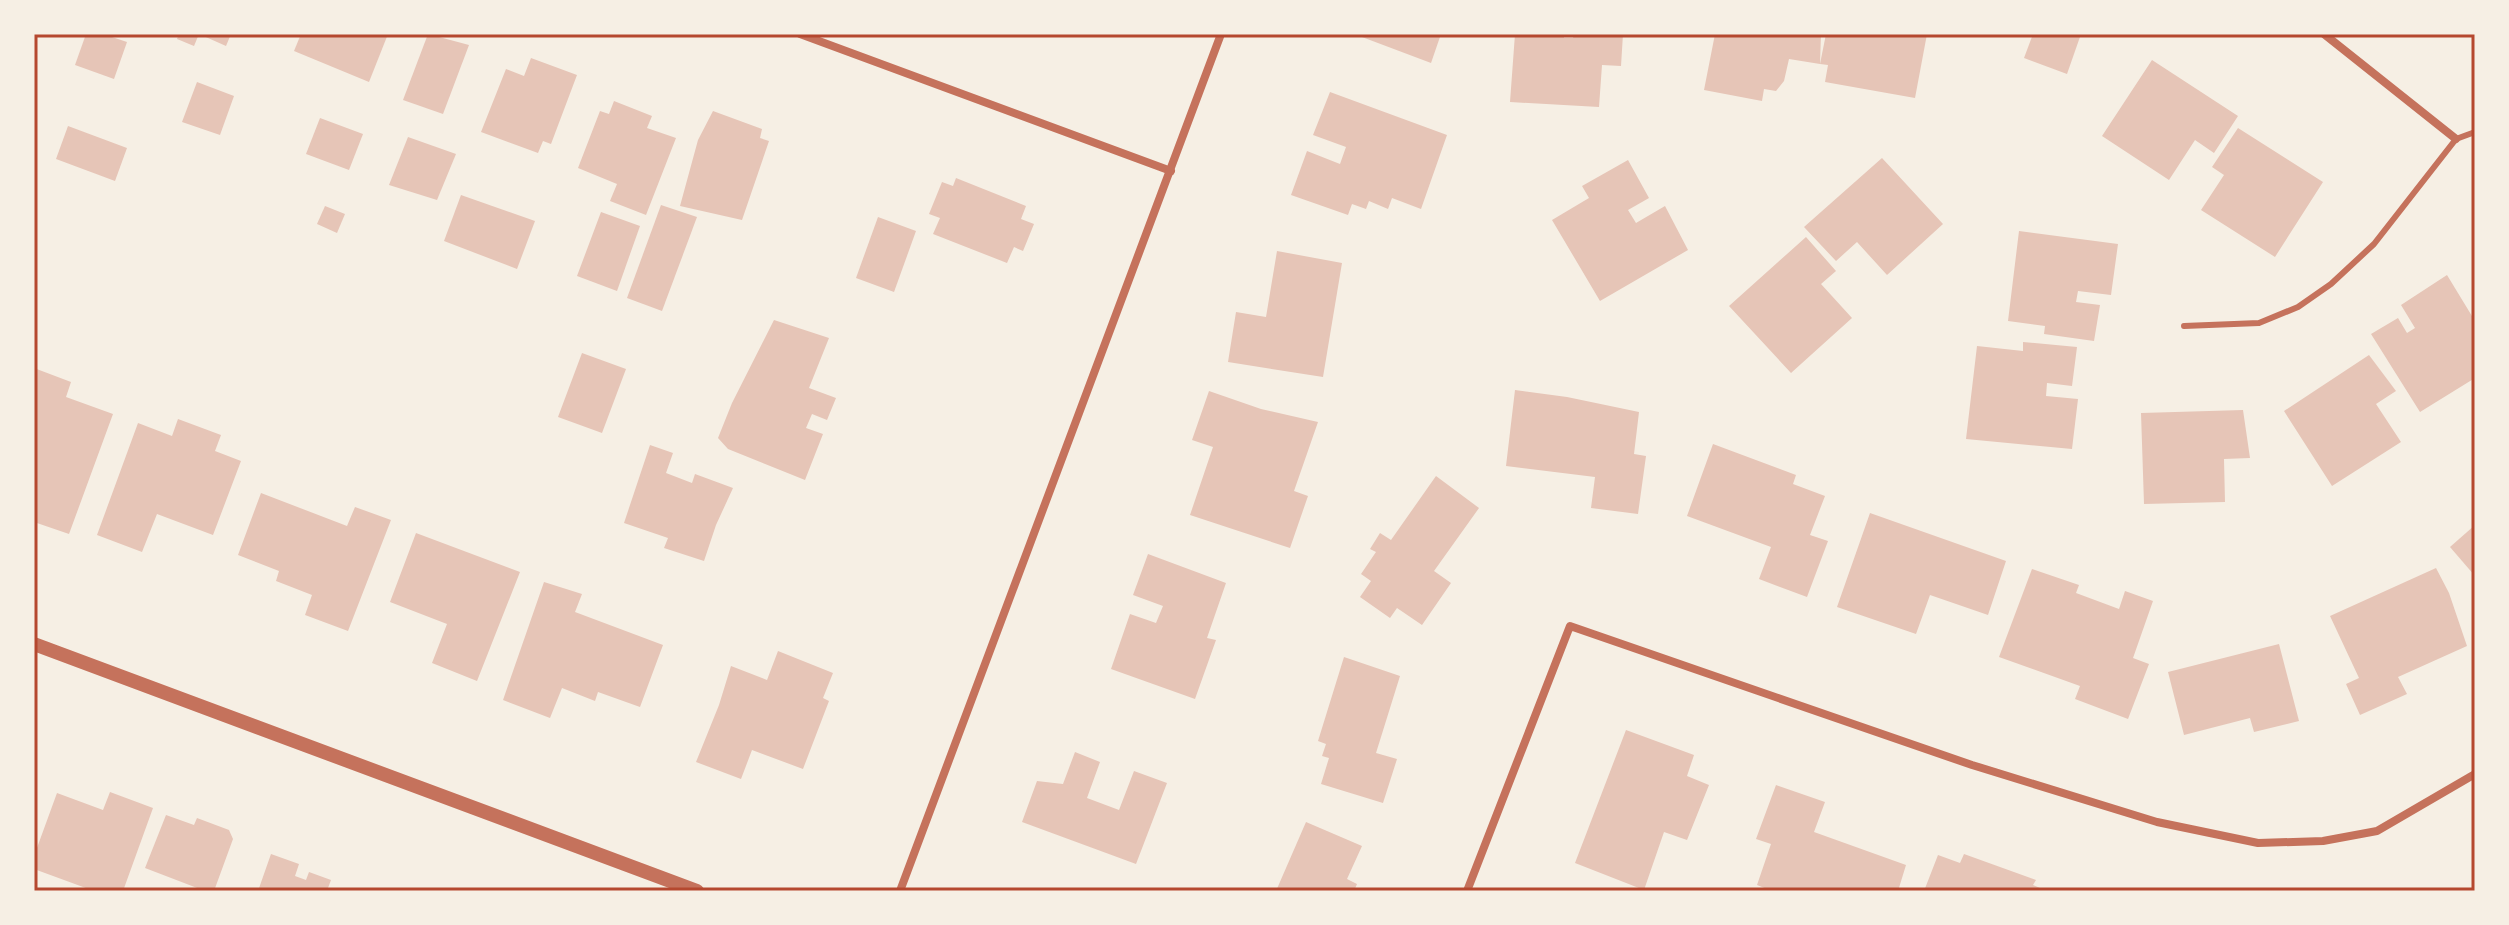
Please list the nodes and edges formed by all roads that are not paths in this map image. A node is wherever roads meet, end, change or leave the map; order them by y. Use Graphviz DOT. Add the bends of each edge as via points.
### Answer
graph roads {
  1 [pos="800,34"];
  2 [pos="1221,34"];
  3 [pos="2324,34"];
  4 [pos="2475,132"];
  5 [pos="2456,139"];
  6 [pos="1171,171"];
  7 [pos="2184,326"];
  8 [pos="34,644"];
  9 [pos="2475,774"];
  10 [pos="697,891"];
  11 [pos="900,891"];
  12 [pos="1467,891"];
  1 -- 6 [label="street"];
  2 -- 6 [label="street"];
  3 -- 5 [label="street"];
  4 -- 5 [label="lane"];
  5 -- 7 [label="lane" via="2374,244 2298,307 2259,323"];
  6 -- 11 [label="street"];
  8 -- 10 [label="street"];
  9 -- 12 [label="street" via="2377,831 2323,841 2258,843 2157,822 1972,765 1570,626"];
}
